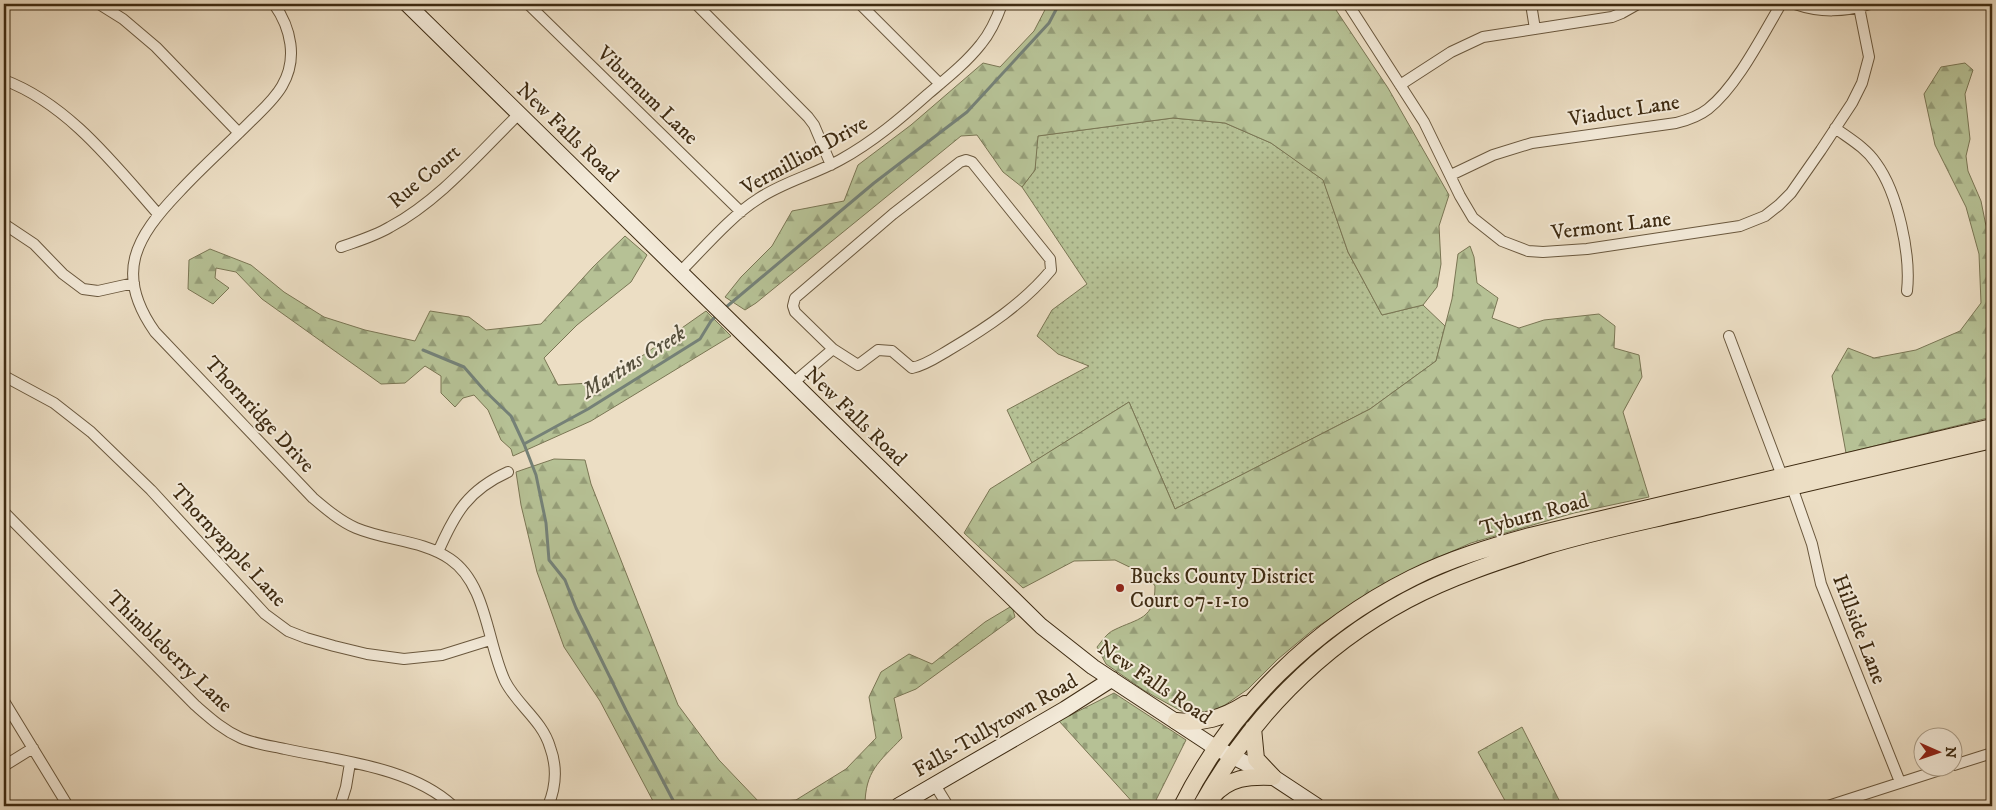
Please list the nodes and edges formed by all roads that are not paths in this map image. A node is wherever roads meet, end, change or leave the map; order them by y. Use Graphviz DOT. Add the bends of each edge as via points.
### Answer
graph roads {
  1 [pos="99,4"];
  2 [pos="274,4"];
  3 [pos="407,4"];
  4 [pos="528,4"];
  5 [pos="696,4"];
  6 [pos="860,4"];
  7 [pos="1002,4"];
  8 [pos="1348,4"];
  9 [pos="1531,4"];
  10 [pos="1638,4"];
  11 [pos="1781,4"];
  12 [pos="1795,4"];
  13 [pos="1870,4"];
  14 [pos="1859,7"];
  15 [pos="1535,29"];
  16 [pos="4,80"];
  17 [pos="940,84"];
  18 [pos="1400,85"];
  19 [pos="519,114"];
  20 [pos="1835,128"];
  21 [pos="239,133"];
  22 [pos="830,165"];
  23 [pos="1450,175"];
  24 [pos="741,212"];
  25 [pos="158,214"];
  26 [pos="4,224"];
  27 [pos="341,247"];
  28 [pos="680,272"];
  29 [pos="134,283"];
  30 [pos="1907,291"];
  31 [pos="1729,336"];
  32 [pos="832,349"];
  33 [pos="4,376"];
  34 [pos="792,384"];
  35 [pos="1992,427"];
  36 [pos="1992,440"];
  37 [pos="508,472"];
  38 [pos="1787,482"];
  39 [pos="4,512"];
  40 [pos="438,552"];
  41 [pos="490,640"];
  42 [pos="1112,679"];
  43 [pos="1257,696"];
  44 [pos="4,701"];
  45 [pos="1176,721"];
  46 [pos="1253,728"];
  47 [pos="33,748"];
  48 [pos="1216,748"];
  49 [pos="1992,753"];
  50 [pos="1232,756"];
  51 [pos="1964,762"];
  52 [pos="350,763"];
  53 [pos="4,766"];
  54 [pos="1273,777"];
  55 [pos="1914,778"];
  56 [pos="1900,782"];
  57 [pos="935,785"];
  58 [pos="68,806"];
  59 [pos="340,806"];
  60 [pos="453,806"];
  61 [pos="548,806"];
  62 [pos="898,806"];
  63 [pos="948,806"];
  64 [pos="1182,806"];
  65 [pos="1203,806"];
  66 [pos="1317,806"];
  67 [pos="1828,806"];
  1 -- 21 [label="street" via="156,47"];
  2 -- 21 [label="street, Thornridge Drive" via="283,17 290,38 287,77 277,94"];
  3 -- 19 [label="main road, New Falls Road"];
  4 -- 24 [label="street, Viburnum Lane"];
  5 -- 22 [label="street" via="808,117"];
  6 -- 17 [label="street"];
  7 -- 17 [label="street, Vermillion Drive" via="982,44"];
  8 -- 18 [label="street, Vermont Lane"];
  9 -- 15 [label="street"];
  10 -- 15 [label="street" via="1612,17"];
  11 -- 23 [label="street, Viaduct Lane" via="1728,88 1713,105 1694,118 1532,143 1494,155"];
  12 -- 14 [label="street" via="1829,11"];
  13 -- 14 [label="street"];
  14 -- 20 [label="street, Vermont Lane" via="1868,67 1852,103"];
  15 -- 18 [label="street" via="1483,37 1468,43"];
  16 -- 25 [label="street" via="62,114 110,159"];
  17 -- 22 [label="street, Vermillion Drive" via="872,140"];
  18 -- 23 [label="street, Vermont Lane" via="1424,122"];
  19 -- 27 [label="street, Rue Court" via="412,214 372,237"];
  19 -- 28 [label="main road, New Falls Road"];
  20 -- 23 [label="street, Vermont Lane" via="1791,193 1754,221 1740,226 1587,249 1536,251 1502,241 1473,218"];
  20 -- 30 [label="street" via="1867,152 1890,189 1905,242"];
  21 -- 25 [label="street, Thornridge Drive"];
  22 -- 24 [label="street, Vermillion Drive" via="773,189"];
  24 -- 28 [label="street, Vermillion Drive"];
  25 -- 29 [label="street, Thornridge Drive" via="136,253"];
  26 -- 29 [label="street" via="34,244 83,289 98,291"];
  28 -- 34 [label="main road, New Falls Road"];
  29 -- 40 [label="street, Thornridge Drive" via="140,308 155,332 313,498 355,528"];
  31 -- 38 [label="street, Hillside Lane"];
  32 -- 32 [label="street" via="858,365 878,350 892,351 912,368 922,366 963,342 1019,302 1051,270 1050,259 972,162 960,162 795,298 793,306 796,312"];
  32 -- 34 [label="street"];
  33 -- 41 [label="street, Thornyapple Lane" via="54,403 91,432 151,490 265,614 288,630 334,646 404,659 442,655"];
  34 -- 42 [label="main road, New Falls Road" via="1028,614"];
  35 -- 38 [label="main road, Tyburn Road"];
  36 -- 38 [label="main road, Tyburn Road"];
  37 -- 40 [label="street" via="492,479 467,499 449,526"];
  38 -- 43 [label="main road, Tyburn Road" via="1530,536 1435,567 1356,611 1298,655"];
  38 -- 46 [label="main road, Tyburn Road" via="1547,546 1433,587 1384,613 1335,647 1284,692"];
  38 -- 56 [label="street, Hillside Lane" via="1812,544 1821,584"];
  39 -- 52 [label="street, Thimbleberry Lane" via="132,642 226,731 255,743"];
  40 -- 41 [label="street, Thornridge Drive" via="458,566 472,583"];
  41 -- 61 [label="street, Thornridge Drive" via="506,684 539,725 550,745 555,774"];
  42 -- 45 [label="main road, New Falls Road"];
  42 -- 57 [label="main road, Falls-Tullytown Road"];
  43 -- 45 [label="main road" via="1216,718"];
  43 -- 48 [label="main road, Tyburn Road"];
  44 -- 47 [label="street"];
  45 -- 48 [label="main road, New Falls Road"];
  46 -- 50 [label="main road, Tyburn Road"];
  46 -- 54 [label="main road" via="1256,759"];
  47 -- 53 [label="street"];
  47 -- 58 [label="street"];
  48 -- 50 [label="main road, New Falls Road"];
  48 -- 64 [label="main road, Tyburn Road"];
  49 -- 51 [label="street"];
  50 -- 54 [label="main road, New Falls Road"];
  50 -- 65 [label="main road, Tyburn Road"];
  52 -- 59 [label="street"];
  52 -- 60 [label="street, Thimbleberry Lane" via="415,782"];
  54 -- 65 [label="main road" via="1252,776 1233,780"];
  54 -- 66 [label="main road, New Falls Road"];
  55 -- 56 [label="street"];
  56 -- 67 [label="street"];
  57 -- 62 [label="main road, Falls-Tullytown Road"];
  57 -- 63 [label="street"];
}
